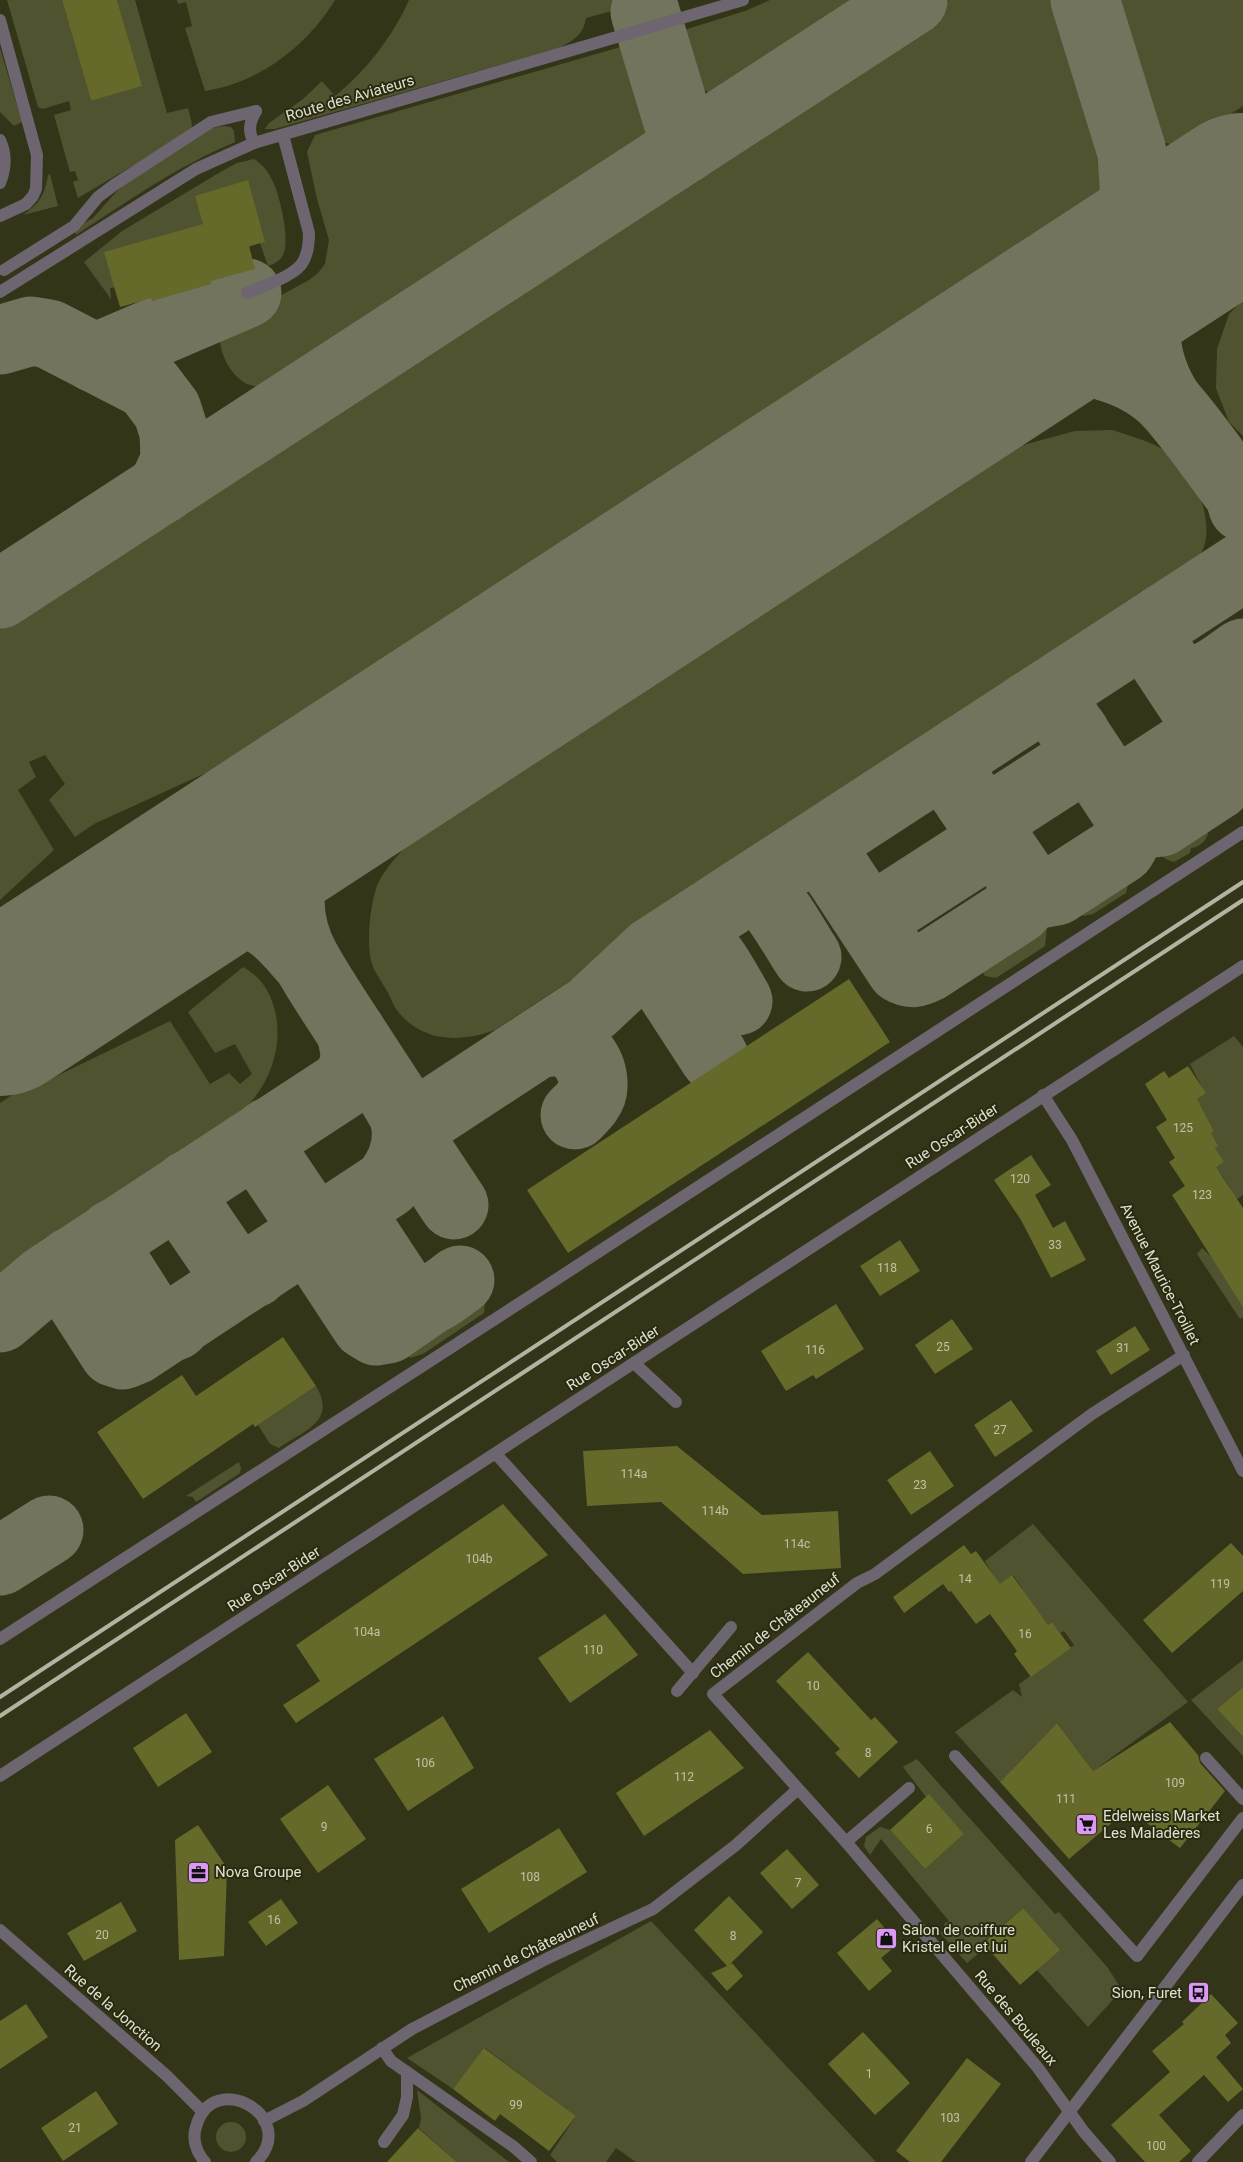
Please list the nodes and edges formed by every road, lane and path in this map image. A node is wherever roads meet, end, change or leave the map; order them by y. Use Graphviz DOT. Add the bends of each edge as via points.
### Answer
graph roads {
  1 [pos="743,0"];
  2 [pos="0,20"];
  3 [pos="283,135"];
  4 [pos="0,140"];
  5 [pos="254,143"];
  6 [pos="0,183"];
  7 [pos="0,216"];
  8 [pos="2,268"];
  9 [pos="14,283"];
  10 [pos="0,292"];
  11 [pos="247,293"];
  12 [pos="1243,832"];
  13 [pos="1243,966"];
  14 [pos="1044,1095"];
  15 [pos="1184,1355"];
  16 [pos="634,1363"];
  17 [pos="676,1402"];
  18 [pos="496,1454"];
  19 [pos="1243,1472"];
  20 [pos="731,1627"];
  21 [pos="0,1639"];
  22 [pos="693,1673"];
  23 [pos="677,1691"];
  24 [pos="955,1756"];
  25 [pos="1206,1758"];
  26 [pos="0,1776"];
  27 [pos="909,1788"];
  28 [pos="798,1789"];
  29 [pos="1243,1799"];
  30 [pos="1243,1818"];
  31 [pos="846,1842"];
  32 [pos="1243,1885"];
  33 [pos="0,1930"];
  34 [pos="382,2048"];
  35 [pos="407,2072"];
  36 [pos="1070,2111"];
  37 [pos="203,2112"];
  38 [pos="1243,2115"];
  39 [pos="264,2121"];
  40 [pos="384,2142"];
  41 [pos="259,2161"];
  42 [pos="205,2162"];
  43 [pos="531,2162"];
  44 [pos="1031,2162"];
  45 [pos="1110,2162"];
  46 [pos="1198,2162"];
  1 -- 3 [label="street, Route des Aviateurs"];
  2 -- 7 [label="street" via="37,155 33,196 26,204"];
  3 -- 5 [label="street, Route des Aviateurs"];
  3 -- 11 [label="street" via="310,234 308,246 304,261 296,270"];
  4 -- 6 [label="street" via="5,169"];
  5 -- 8 [label="street" via="249,128 256,111 211,122 98,197 74,226"];
  5 -- 9 [label="street, Route des Aviateurs" via="196,169"];
  8 -- 9 [label="street"];
  9 -- 10 [label="street, Route des Aviateurs"];
  12 -- 21 [label="street"];
  13 -- 14 [label="street, Rue Oscar-Bider"];
  14 -- 15 [label="street, Avenue Maurice-Troillet" via="1072,1140"];
  14 -- 16 [label="street, Rue Oscar-Bider"];
  15 -- 19 [label="street, Avenue Maurice-Troillet"];
  15 -- 28 [label="street, Chemin de Châteauneuf" via="1092,1414 875,1574 857,1583 713,1694"];
  16 -- 17 [label="street"];
  16 -- 18 [label="street, Rue Oscar-Bider"];
  18 -- 22 [label="street, Chemin de Châteauneuf"];
  18 -- 26 [label="street, Rue Oscar-Bider"];
  20 -- 22 [label="street"];
  22 -- 23 [label="street"];
  24 -- 30 [label="street" via="1137,1956"];
  25 -- 29 [label="street"];
  27 -- 31 [label="street"];
  28 -- 31 [label="street, Rue des Bouleaux"];
  28 -- 34 [label="street, Chemin de Châteauneuf" via="736,1845 653,1909 548,1958 412,2028"];
  31 -- 36 [label="street, Rue des Bouleaux" via="1038,2068"];
  32 -- 36 [label="street"];
  33 -- 37 [label="street, Rue de la Jonction" via="167,2076"];
  34 -- 35 [label="street" via="391,2061"];
  34 -- 39 [label="street, Chemin de Châteauneuf" via="303,2100"];
  35 -- 40 [label="street" via="403,2116"];
  35 -- 43 [label="street"];
  36 -- 44 [label="street"];
  36 -- 45 [label="street, Rue des Bouleaux"];
  37 -- 39 [label="street" via="214,2103 233,2099 252,2106"];
  37 -- 42 [label="street" via="197,2122 195,2138"];
  38 -- 46 [label="street"];
  39 -- 41 [label="street" via="267,2139"];
}
